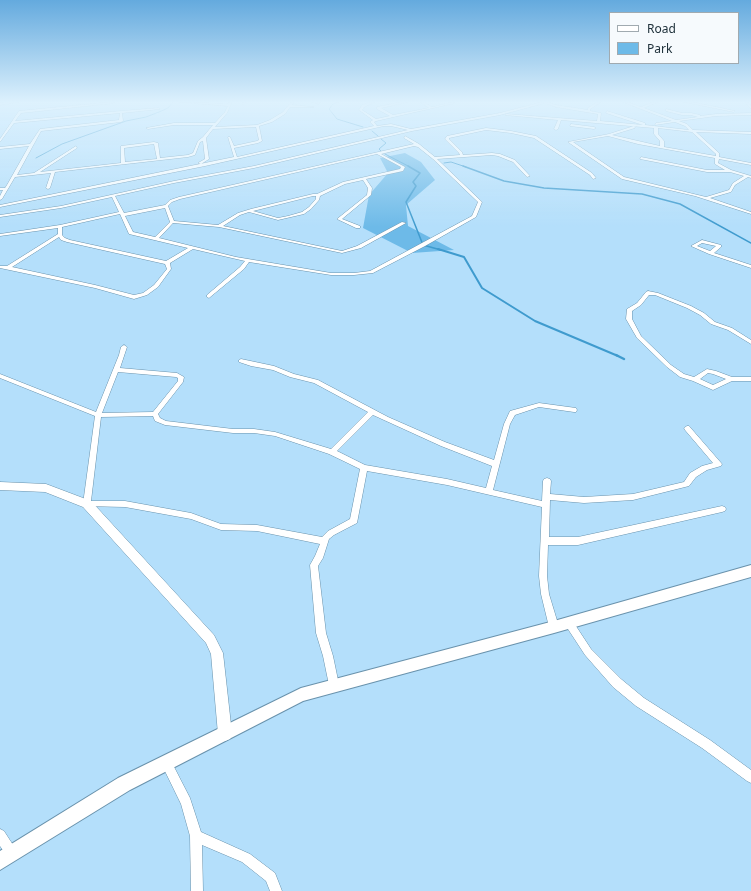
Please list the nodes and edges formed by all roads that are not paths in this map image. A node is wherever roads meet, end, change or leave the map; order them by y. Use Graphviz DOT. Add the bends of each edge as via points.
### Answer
graph roads {
  1 [pos="144,144"];
  2 [pos="156,144"];
  3 [pos="198,144"];
  4 [pos="205,144"];
  5 [pos="248,144"];
  6 [pos="301,144"];
  7 [pos="354,144"];
  8 [pos="415,144"];
  9 [pos="451,144"];
  10 [pos="545,144"];
  11 [pos="572,144"];
  12 [pos="646,144"];
  13 [pos="662,144"];
  14 [pos="707,144"];
  15 [pos="32,145"];
  16 [pos="233,146"];
  17 [pos="419,146"];
  18 [pos="662,147"];
  19 [pos="0,148"];
  20 [pos="76,148"];
  21 [pos="377,153"];
  22 [pos="192,155"];
  23 [pos="462,157"];
  24 [pos="717,157"];
  25 [pos="236,158"];
  26 [pos="434,158"];
  27 [pos="640,158"];
  28 [pos="159,160"];
  29 [pos="202,162"];
  30 [pos="123,164"];
  31 [pos="746,168"];
  32 [pos="730,171"];
  33 [pos="53,172"];
  34 [pos="186,172"];
  35 [pos="34,174"];
  36 [pos="14,176"];
  37 [pos="528,176"];
  38 [pos="749,176"];
  39 [pos="594,178"];
  40 [pos="364,179"];
  41 [pos="174,182"];
  42 [pos="48,188"];
  43 [pos="6,189"];
  44 [pos="0,190"];
  45 [pos="318,195"];
  46 [pos="113,196"];
  47 [pos="706,198"];
  48 [pos="0,199"];
  49 [pos="0,206"];
  50 [pos="166,206"];
  51 [pos="249,211"];
  52 [pos="751,213"];
  53 [pos="121,214"];
  54 [pos="0,216"];
  55 [pos="172,222"];
  56 [pos="404,223"];
  57 [pos="60,226"];
  58 [pos="219,226"];
  59 [pos="358,227"];
  60 [pos="0,234"];
  61 [pos="60,235"];
  62 [pos="156,240"];
  63 [pos="191,248"];
  64 [pos="711,253"];
  65 [pos="248,260"];
  66 [pos="167,263"];
  67 [pos="0,267"];
  68 [pos="751,267"];
  69 [pos="8,268"];
  70 [pos="209,296"];
  71 [pos="751,342"];
  72 [pos="124,347"];
  73 [pos="241,361"];
  74 [pos="116,370"];
  75 [pos="0,376"];
  76 [pos="751,378"];
  77 [pos="695,379"];
  78 [pos="731,379"];
  79 [pos="574,410"];
  80 [pos="374,411"];
  81 [pos="155,414"];
  82 [pos="98,415"];
  83 [pos="687,428"];
  84 [pos="332,452"];
  85 [pos="496,464"];
  86 [pos="364,468"];
  87 [pos="547,481"];
  88 [pos="0,486"];
  89 [pos="489,492"];
  90 [pos="546,501"];
  91 [pos="87,504"];
  92 [pos="722,509"];
  93 [pos="325,541"];
  94 [pos="545,541"];
  95 [pos="751,571"];
  96 [pos="569,623"];
  97 [pos="554,627"];
  98 [pos="334,685"];
  99 [pos="225,734"];
  100 [pos="166,764"];
  101 [pos="751,777"];
  102 [pos="0,835"];
  103 [pos="196,836"];
  104 [pos="6,857"];
  105 [pos="197,891"];
  106 [pos="276,891"];
  1 -- 30 [label="street" via="122,147"];
  2 -- 28 [label="street"];
  3 -- 22 [label="street"];
  4 -- 29 [label="street" via="207,159"];
  5 -- 16 [label="street"];
  6 -- 25 [label="street"];
  7 -- 41 [label="street" via="254,167"];
  8 -- 17 [label="street"];
  9 -- 23 [label="street"];
  10 -- 39 [label="street" via="592,174"];
  11 -- 47 [label="street" via="623,178"];
  12 -- 18 [label="street"];
  13 -- 18 [label="street"];
  14 -- 24 [label="street" via="717,152"];
  15 -- 19 [label="street"];
  15 -- 36 [label="street"];
  16 -- 25 [label="street"];
  17 -- 21 [label="street"];
  17 -- 26 [label="street"];
  18 -- 24 [label="street"];
  20 -- 35 [label="street"];
  21 -- 40 [label="street" via="403,167 402,170"];
  21 -- 50 [label="street" via="179,198"];
  22 -- 28 [label="street"];
  22 -- 29 [label="street"];
  23 -- 26 [label="street"];
  23 -- 37 [label="street" via="499,155 514,162"];
  24 -- 31 [label="street"];
  24 -- 32 [label="street" via="716,163"];
  25 -- 34 [label="street"];
  26 -- 65 [label="street" via="480,202 474,217 371,272 331,274"];
  27 -- 32 [label="street" via="708,171"];
  28 -- 30 [label="street"];
  29 -- 34 [label="street"];
  30 -- 33 [label="street"];
  31 -- 32 [label="street"];
  31 -- 38 [label="street"];
  33 -- 35 [label="street"];
  33 -- 42 [label="street"];
  34 -- 41 [label="street"];
  34 -- 49 [label="street"];
  35 -- 36 [label="street"];
  36 -- 43 [label="street"];
  38 -- 47 [label="street" via="734,184 730,191"];
  40 -- 45 [label="street" via="344,183"];
  40 -- 59 [label="street" via="370,188 369,195 339,219"];
  41 -- 46 [label="street"];
  43 -- 44 [label="street"];
  43 -- 48 [label="street"];
  45 -- 51 [label="street"];
  45 -- 51 [label="street" via="318,199 310,208 289,217 274,218"];
  46 -- 53 [label="street"];
  46 -- 54 [label="street" via="40,211"];
  47 -- 52 [label="street"];
  50 -- 53 [label="street"];
  50 -- 55 [label="street"];
  51 -- 58 [label="street"];
  53 -- 57 [label="street"];
  53 -- 62 [label="street" via="131,234"];
  55 -- 58 [label="street"];
  55 -- 62 [label="street"];
  56 -- 58 [label="street" via="359,247 342,252"];
  57 -- 60 [label="street"];
  57 -- 61 [label="street"];
  61 -- 66 [label="street" via="69,242"];
  61 -- 69 [label="street"];
  62 -- 63 [label="street"];
  63 -- 65 [label="street"];
  63 -- 66 [label="street"];
  64 -- 64 [label="street" via="705,251 693,246 702,240 719,246"];
  64 -- 68 [label="street"];
  65 -- 70 [label="street"];
  66 -- 69 [label="street" via="169,269 156,286 145,294 134,297"];
  67 -- 69 [label="street"];
  71 -- 77 [label="street" via="730,329 713,323 689,307 648,293 630,310 629,319 639,338 682,376"];
  72 -- 74 [label="street"];
  73 -- 80 [label="street" via="316,381"];
  74 -- 81 [label="street" via="180,377 181,381"];
  74 -- 82 [label="street"];
  75 -- 82 [label="street"];
  76 -- 78 [label="street"];
  77 -- 78 [label="street" via="707,371"];
  77 -- 78 [label="street" via="713,388"];
  79 -- 85 [label="street" via="538,405 512,413"];
  80 -- 84 [label="street"];
  80 -- 85 [label="street" via="442,444"];
  81 -- 82 [label="street"];
  81 -- 84 [label="street" via="157,419 165,423 275,434"];
  82 -- 91 [label="street"];
  83 -- 90 [label="street" via="718,464 693,475 686,484 632,497"];
  84 -- 86 [label="street"];
  85 -- 89 [label="street"];
  86 -- 89 [label="street"];
  86 -- 93 [label="street" via="354,521 331,533"];
  87 -- 90 [label="street"];
  88 -- 91 [label="street" via="46,488"];
  89 -- 90 [label="street"];
  90 -- 94 [label="street"];
  91 -- 93 [label="street" via="125,504 191,516 221,527 257,528"];
  91 -- 99 [label="street" via="210,639 217,654"];
  92 -- 94 [label="street" via="578,541"];
  93 -- 98 [label="street" via="314,569 320,633"];
  94 -- 97 [label="street" via="544,584"];
  95 -- 96 [label="main road"];
  96 -- 97 [label="main road"];
  96 -- 101 [label="street" via="588,652 617,683 640,702 706,744"];
  97 -- 98 [label="main road"];
  98 -- 99 [label="main road" via="301,695"];
  99 -- 100 [label="main road"];
  100 -- 103 [label="street" via="186,802"];
  100 -- 104 [label="main road" via="124,784"];
  102 -- 104 [label="street"];
  103 -- 105 [label="street"];
  103 -- 106 [label="street" via="246,858 271,877"];
}
